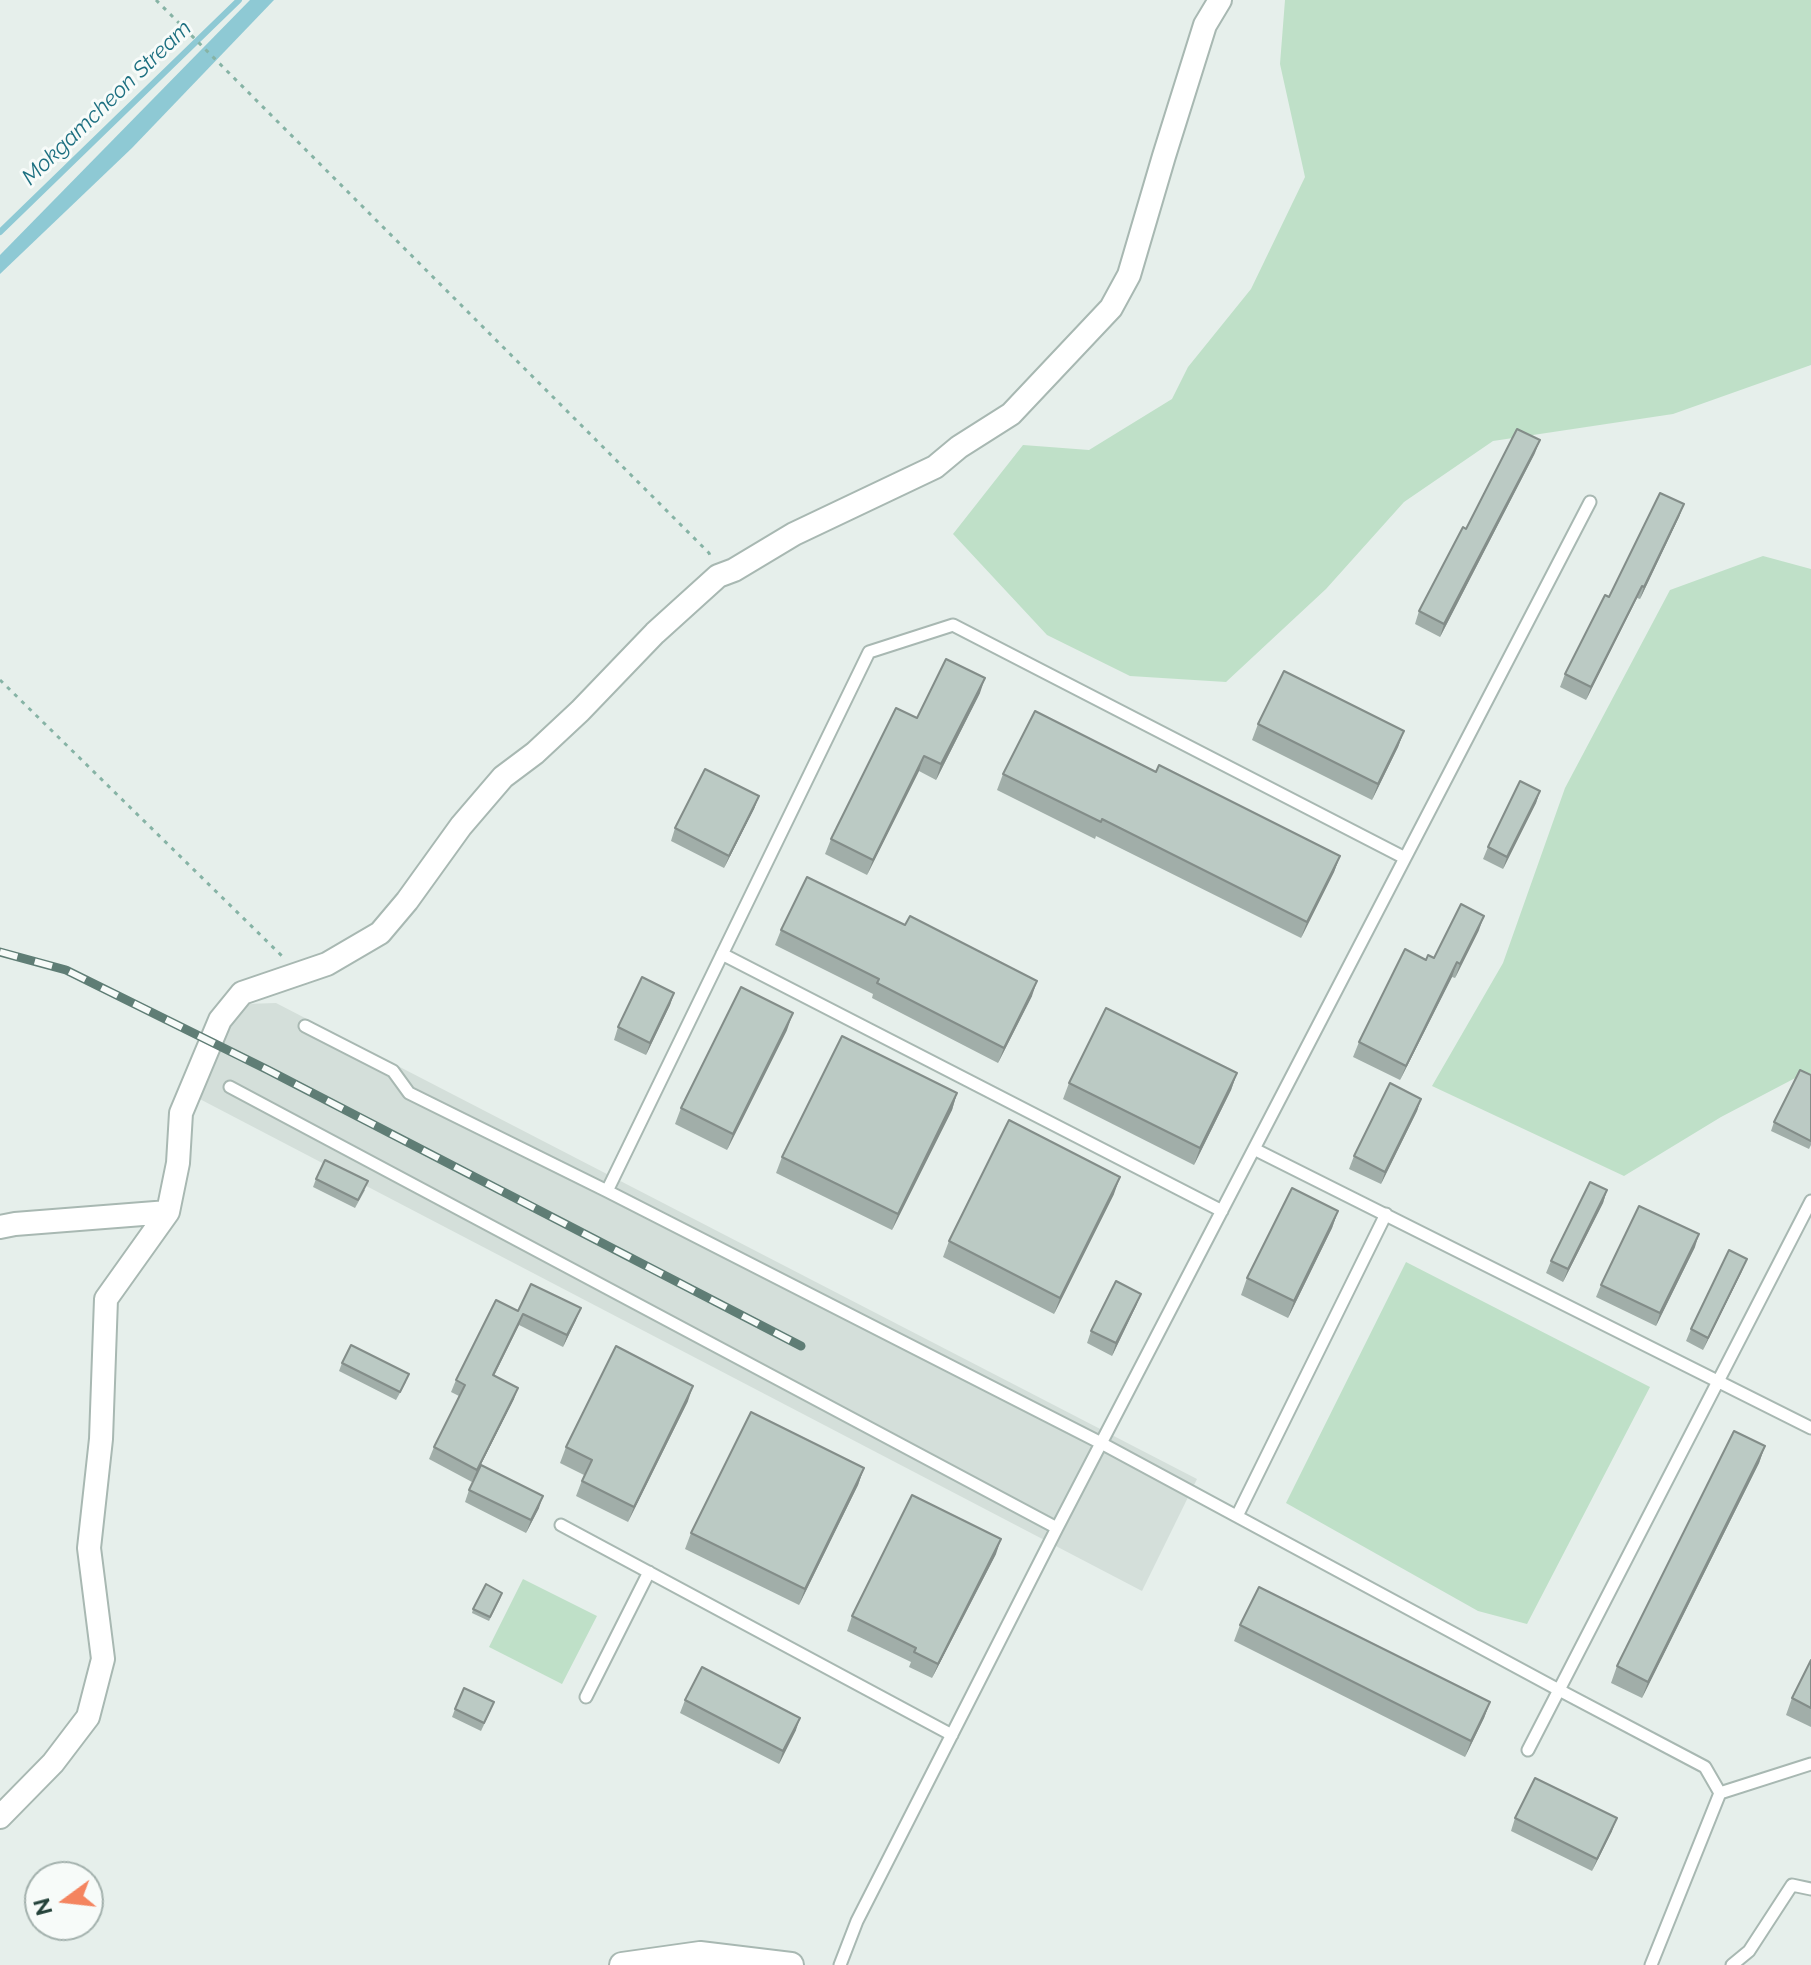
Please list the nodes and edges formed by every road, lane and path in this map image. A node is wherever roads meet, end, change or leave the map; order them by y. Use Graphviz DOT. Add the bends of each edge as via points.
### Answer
graph roads {
  1 [pos="156,0"];
  2 [pos="1220,0"];
  3 [pos="1590,502"];
  4 [pos="718,576"];
  5 [pos="0,680"];
  6 [pos="1405,858"];
  7 [pos="722,954"];
  8 [pos="300,974"];
  9 [pos="305,1026"];
  10 [pos="230,1087"];
  11 [pos="1254,1149"];
  12 [pos="607,1191"];
  13 [pos="1811,1201"];
  14 [pos="1222,1211"];
  15 [pos="168,1212"];
  16 [pos="1386,1214"];
  17 [pos="0,1227"];
  18 [pos="1717,1381"];
  19 [pos="1811,1428"];
  20 [pos="1101,1443"];
  21 [pos="1237,1516"];
  22 [pos="561,1525"];
  23 [pos="1057,1528"];
  24 [pos="649,1572"];
  25 [pos="1559,1690"];
  26 [pos="586,1697"];
  27 [pos="952,1735"];
  28 [pos="1528,1750"];
  29 [pos="1811,1764"];
  30 [pos="1720,1793"];
  31 [pos="0,1817"];
  32 [pos="1811,1889"];
  33 [pos="622,1965"];
  34 [pos="791,1965"];
  35 [pos="840,1965"];
  36 [pos="1651,1965"];
  37 [pos="1732,1965"];
  1 -- 4 [label="path" via="709,553"];
  2 -- 4 [label="street" via="1205,25 1129,275 1111,308 1011,414 935,467"];
  3 -- 6 [label="lane"];
  4 -- 8 [label="street" via="569,722 503,777 380,933"];
  5 -- 8 [label="path"];
  6 -- 7 [label="lane" via="953,625 869,652"];
  6 -- 11 [label="lane"];
  7 -- 12 [label="lane"];
  7 -- 14 [label="lane"];
  8 -- 15 [label="street" via="242,993 220,1020 181,1113"];
  9 -- 12 [label="lane" via="393,1071 409,1093"];
  10 -- 23 [label="lane"];
  11 -- 14 [label="lane"];
  11 -- 16 [label="lane"];
  12 -- 20 [label="lane"];
  13 -- 18 [label="lane"];
  14 -- 20 [label="lane"];
  15 -- 17 [label="street"];
  15 -- 31 [label="street" via="106,1299 101,1439 89,1548 103,1659 88,1717 53,1763"];
  16 -- 18 [label="lane"];
  16 -- 21 [label="lane"];
  18 -- 19 [label="lane"];
  18 -- 25 [label="lane"];
  20 -- 21 [label="lane"];
  20 -- 23 [label="lane"];
  21 -- 25 [label="lane"];
  22 -- 24 [label="lane"];
  23 -- 27 [label="lane"];
  24 -- 26 [label="lane"];
  24 -- 27 [label="lane"];
  25 -- 28 [label="lane"];
  25 -- 30 [label="lane" via="1705,1767"];
  27 -- 35 [label="lane"];
  29 -- 30 [label="lane"];
  30 -- 36 [label="lane"];
  32 -- 37 [label="lane" via="1792,1885 1749,1951"];
  33 -- 34 [label="street" via="700,1954"];
}
